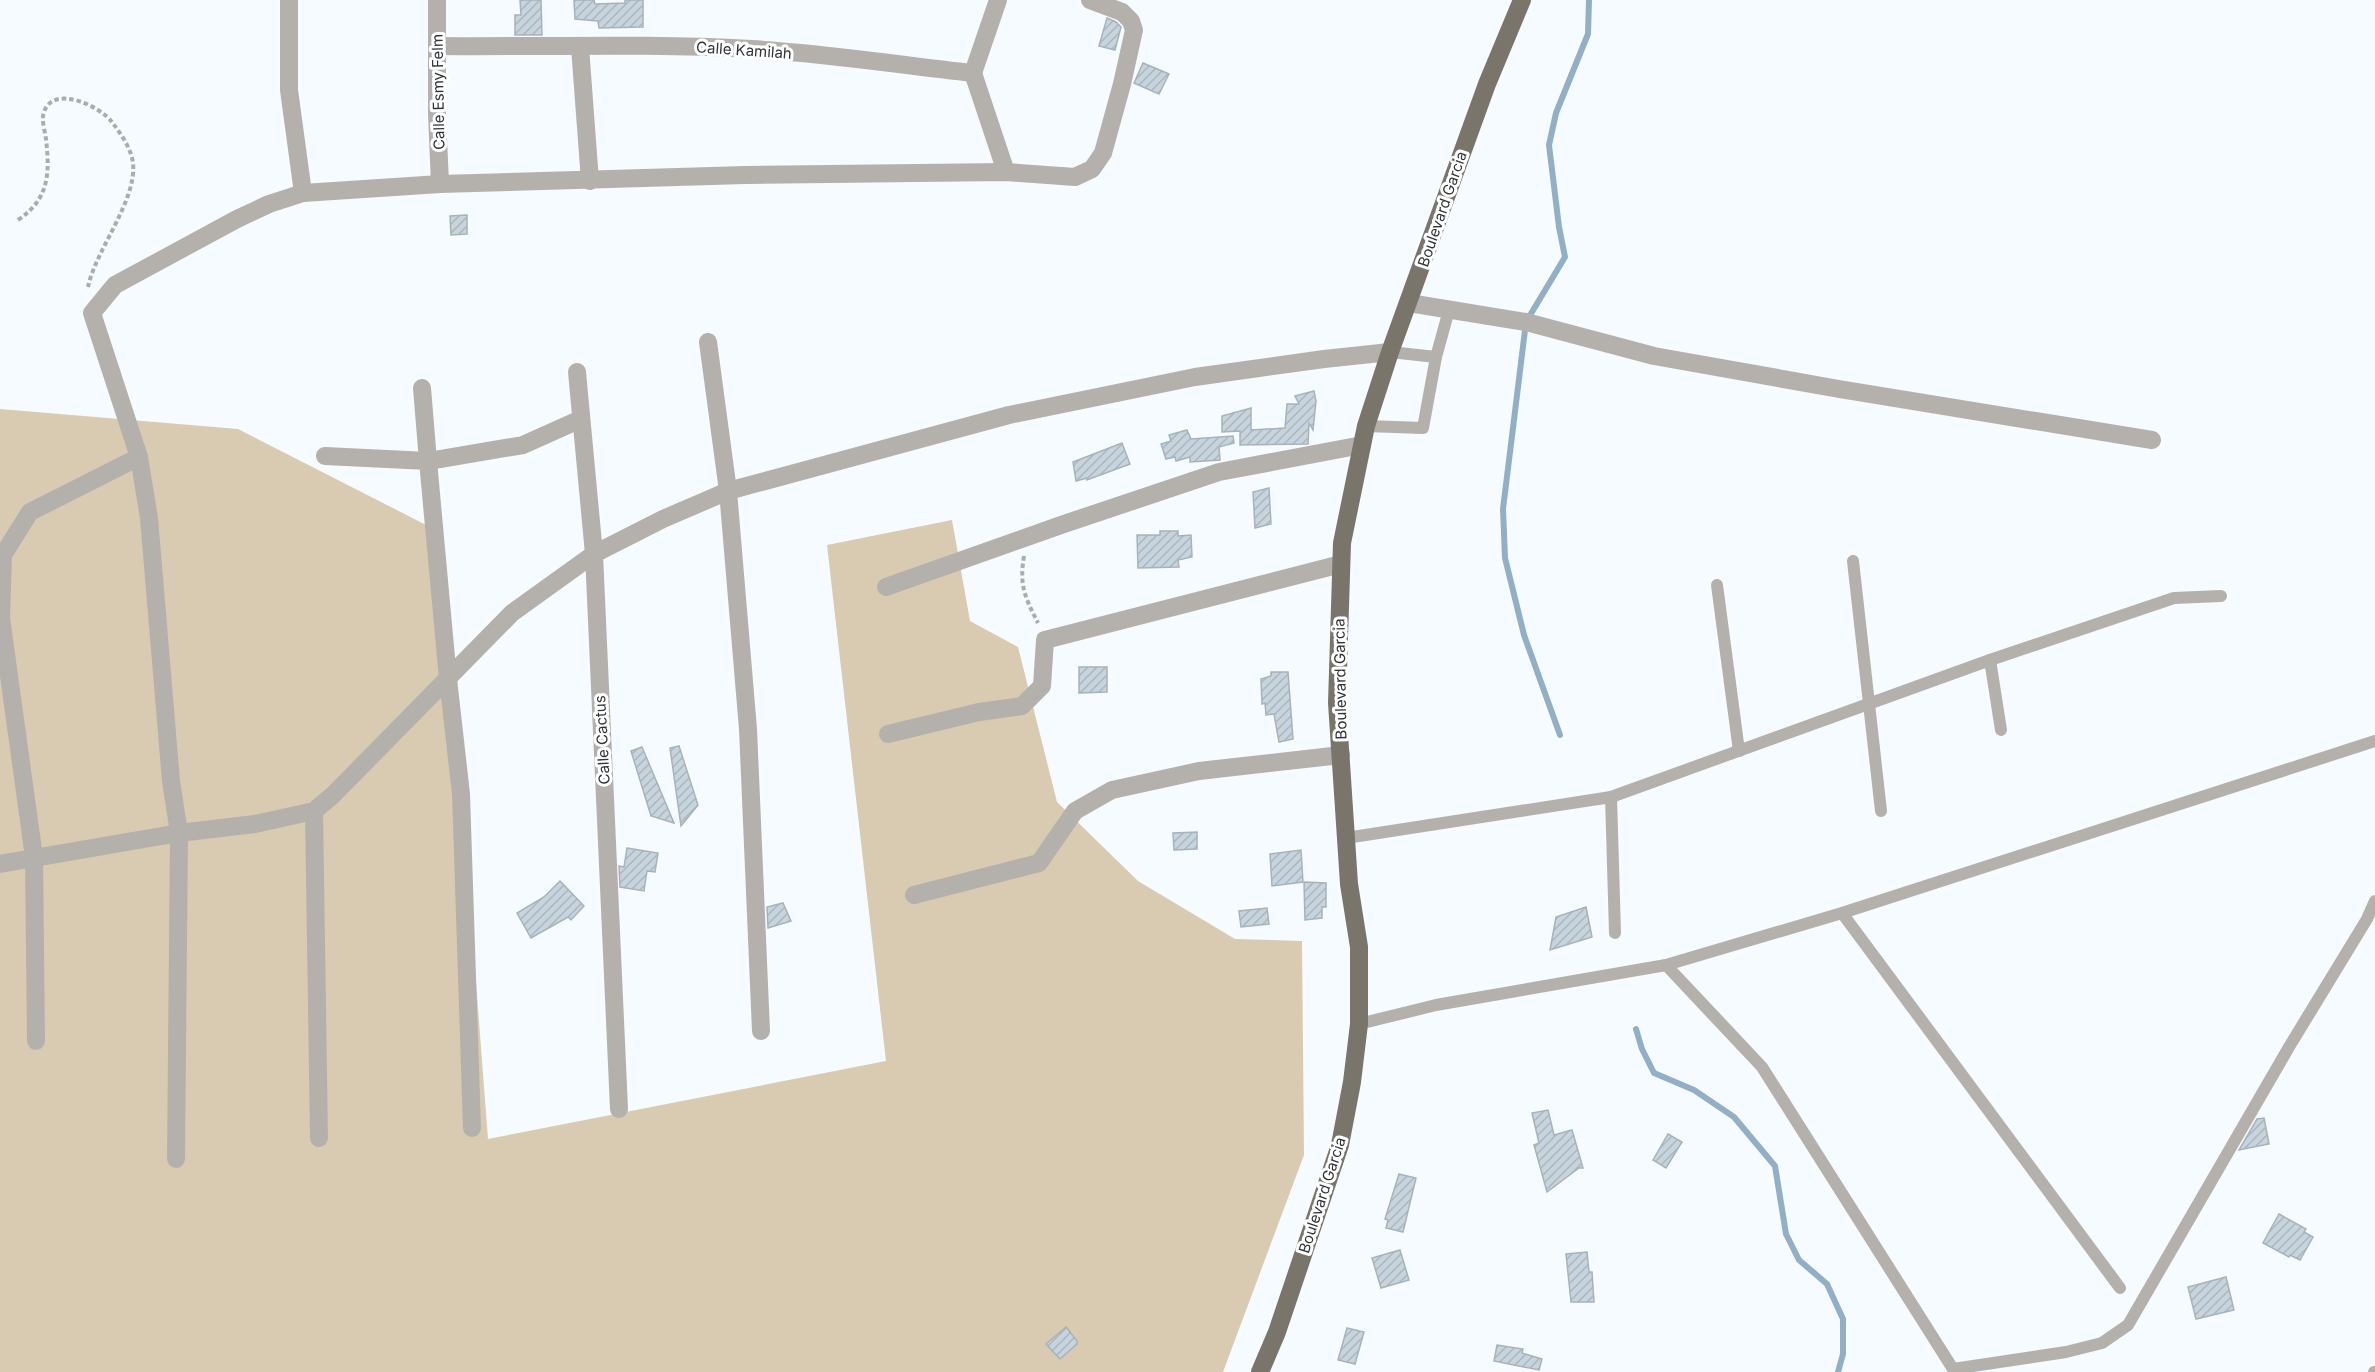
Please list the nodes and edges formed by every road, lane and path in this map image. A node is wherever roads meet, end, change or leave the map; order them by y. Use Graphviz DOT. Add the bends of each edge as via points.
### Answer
graph roads {
  1 [pos="289,0"];
  2 [pos="437,0"];
  3 [pos="998,0"];
  4 [pos="1090,0"];
  5 [pos="1522,0"];
  6 [pos="438,46"];
  7 [pos="580,47"];
  8 [pos="973,73"];
  9 [pos="1006,172"];
  10 [pos="590,181"];
  11 [pos="440,184"];
  12 [pos="303,193"];
  13 [pos="18,220"];
  14 [pos="1409,303"];
  15 [pos="1449,310"];
  16 [pos="92,313"];
  17 [pos="708,342"];
  18 [pos="1390,352"];
  19 [pos="1436,357"];
  20 [pos="577,372"];
  21 [pos="422,388"];
  22 [pos="581,419"];
  23 [pos="1366,426"];
  24 [pos="2152,440"];
  25 [pos="1362,444"];
  26 [pos="325,456"];
  27 [pos="139,457"];
  28 [pos="428,461"];
  29 [pos="728,491"];
  30 [pos="1031,536"];
  31 [pos="594,554"];
  32 [pos="1853,561"];
  33 [pos="1341,564"];
  34 [pos="1717,585"];
  35 [pos="886,587"];
  36 [pos="2221,596"];
  37 [pos="1045,640"];
  38 [pos="1990,660"];
  39 [pos="448,679"];
  40 [pos="5,681"];
  41 [pos="1868,704"];
  42 [pos="2001,730"];
  43 [pos="888,734"];
  44 [pos="2375,741"];
  45 [pos="1739,751"];
  46 [pos="1341,755"];
  47 [pos="1611,797"];
  48 [pos="314,811"];
  49 [pos="1881,811"];
  50 [pos="178,833"];
  51 [pos="1346,838"];
  52 [pos="34,856"];
  53 [pos="0,864"];
  54 [pos="914,895"];
  55 [pos="2375,901"];
  56 [pos="1842,913"];
  57 [pos="1616,933"];
  58 [pos="1666,965"];
  59 [pos="1359,1024"];
  60 [pos="761,1031"];
  61 [pos="36,1041"];
  62 [pos="619,1109"];
  63 [pos="472,1128"];
  64 [pos="320,1138"];
  65 [pos="176,1159"];
  66 [pos="2120,1288"];
  67 [pos="1260,1372"];
  1 -- 12 [label="street" via="288,90"];
  2 -- 6 [label="street, Calle Esmy Felm"];
  3 -- 8 [label="street"];
  4 -- 9 [label="street" via="1122,12 1134,30 1103,153 1092,169 1075,177"];
  5 -- 14 [label="main road, Boulevard Garcia" via="1487,84"];
  6 -- 7 [label="street, Calle Kamilah"];
  6 -- 11 [label="street, Calle Esmy Felm"];
  7 -- 8 [label="street, Calle Kamilah" via="639,44 753,49"];
  7 -- 10 [label="street"];
  8 -- 9 [label="street"];
  9 -- 10 [label="street"];
  10 -- 11 [label="street"];
  11 -- 12 [label="street"];
  12 -- 16 [label="street" via="237,219 115,285"];
  13 -- 16 [label="path" via="38,204 48,174 43,115 48,104 56,99 84,102 108,117 129,150 133,165 130,187 92,270 87,293"];
  14 -- 15 [label="street"];
  14 -- 18 [label="main road, Boulevard Garcia"];
  15 -- 19 [label="lane"];
  15 -- 24 [label="street" via="1526,322 1654,356"];
  16 -- 27 [label="street"];
  17 -- 29 [label="street"];
  18 -- 19 [label="lane"];
  18 -- 23 [label="main road, Boulevard Garcia"];
  18 -- 29 [label="street" via="1195,377 1009,415"];
  19 -- 23 [label="lane" via="1423,428"];
  20 -- 22 [label="street, Calle Cactus"];
  21 -- 28 [label="street"];
  22 -- 28 [label="street" via="523,445"];
  22 -- 31 [label="street, Calle Cactus"];
  23 -- 25 [label="main road, Boulevard Garcia"];
  25 -- 30 [label="street" via="1219,471"];
  25 -- 33 [label="main road, Boulevard Garcia"];
  26 -- 28 [label="street"];
  27 -- 40 [label="street" via="30,512 3,555"];
  27 -- 50 [label="street" via="149,518"];
  28 -- 39 [label="street"];
  29 -- 31 [label="street"];
  29 -- 60 [label="street" via="748,729"];
  30 -- 35 [label="street"];
  30 -- 37 [label="path" via="1021,579"];
  31 -- 39 [label="street" via="512,613"];
  31 -- 62 [label="street, Calle Cactus"];
  32 -- 41 [label="lane"];
  33 -- 37 [label="street"];
  33 -- 46 [label="main road, Boulevard Garcia" via="1337,703"];
  34 -- 45 [label="lane"];
  36 -- 38 [label="lane" via="2174,598"];
  37 -- 43 [label="street" via="1042,686 1022,706"];
  38 -- 41 [label="lane"];
  38 -- 42 [label="lane"];
  39 -- 48 [label="street"];
  39 -- 63 [label="street" via="461,794"];
  40 -- 52 [label="street"];
  41 -- 45 [label="lane"];
  41 -- 49 [label="lane"];
  44 -- 56 [label="lane"];
  45 -- 47 [label="lane"];
  46 -- 51 [label="main road, Boulevard Garcia"];
  46 -- 54 [label="street" via="1199,771 1112,790 1075,811 1039,863"];
  47 -- 51 [label="lane"];
  47 -- 57 [label="lane"];
  48 -- 50 [label="street" via="255,824"];
  48 -- 64 [label="street"];
  50 -- 52 [label="street"];
  50 -- 65 [label="street"];
  51 -- 59 [label="main road, Boulevard Garcia" via="1359,947"];
  52 -- 53 [label="street"];
  52 -- 61 [label="street"];
  55 -- 58 [label="lane" via="2128,1325 2103,1342 2066,1352 1953,1369 1762,1067"];
  56 -- 58 [label="lane"];
  56 -- 66 [label="lane"];
  58 -- 59 [label="lane" via="1436,1005"];
  59 -- 67 [label="main road, Boulevard Garcia" via="1340,1145"];
}
